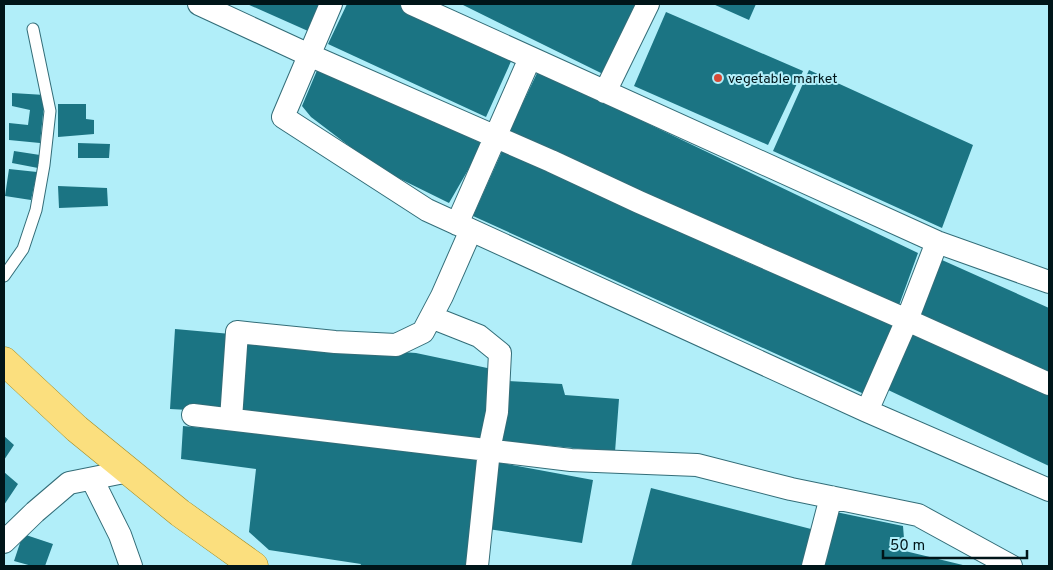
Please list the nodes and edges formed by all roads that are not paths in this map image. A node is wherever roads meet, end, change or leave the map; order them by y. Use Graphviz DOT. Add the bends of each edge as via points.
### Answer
graph roads {
  1 [pos="199,4"];
  2 [pos="332,4"];
  3 [pos="412,4"];
  4 [pos="648,4"];
  5 [pos="33,30"];
  6 [pos="309,55"];
  7 [pos="530,58"];
  8 [pos="605,92"];
  9 [pos="496,138"];
  10 [pos="464,227"];
  11 [pos="937,242"];
  12 [pos="4,276"];
  13 [pos="1049,282"];
  14 [pos="431,317"];
  15 [pos="907,320"];
  16 [pos="4,361"];
  17 [pos="1049,384"];
  18 [pos="867,411"];
  19 [pos="193,415"];
  20 [pos="231,419"];
  21 [pos="489,450"];
  22 [pos="129,472"];
  23 [pos="92,479"];
  24 [pos="1049,490"];
  25 [pos="831,497"];
  26 [pos="4,542"];
  27 [pos="131,566"];
  28 [pos="254,566"];
  29 [pos="477,566"];
  30 [pos="813,566"];
  31 [pos="1010,566"];
  1 -- 6 [label="street"];
  2 -- 6 [label="street"];
  3 -- 7 [label="street"];
  4 -- 8 [label="street"];
  5 -- 12 [label="lane" via="50,111 44,165 36,210 23,249"];
  6 -- 9 [label="street"];
  6 -- 10 [label="street" via="282,117 427,210"];
  7 -- 8 [label="street"];
  7 -- 9 [label="street"];
  8 -- 11 [label="street"];
  9 -- 10 [label="street"];
  9 -- 15 [label="street"];
  10 -- 14 [label="street" via="442,296"];
  10 -- 18 [label="street"];
  11 -- 13 [label="street"];
  11 -- 15 [label="street"];
  14 -- 20 [label="street" via="423,332 396,345 237,332"];
  14 -- 21 [label="street" via="479,336 500,354 497,412"];
  15 -- 17 [label="street"];
  15 -- 18 [label="street"];
  16 -- 22 [label="main road"];
  18 -- 24 [label="street"];
  19 -- 20 [label="street"];
  20 -- 21 [label="street"];
  21 -- 25 [label="street" via="571,460 698,464"];
  21 -- 29 [label="street"];
  22 -- 23 [label="street"];
  22 -- 28 [label="main road"];
  23 -- 26 [label="street" via="69,483"];
  23 -- 27 [label="street" via="120,535"];
  25 -- 30 [label="street"];
  25 -- 31 [label="street" via="918,515"];
}
